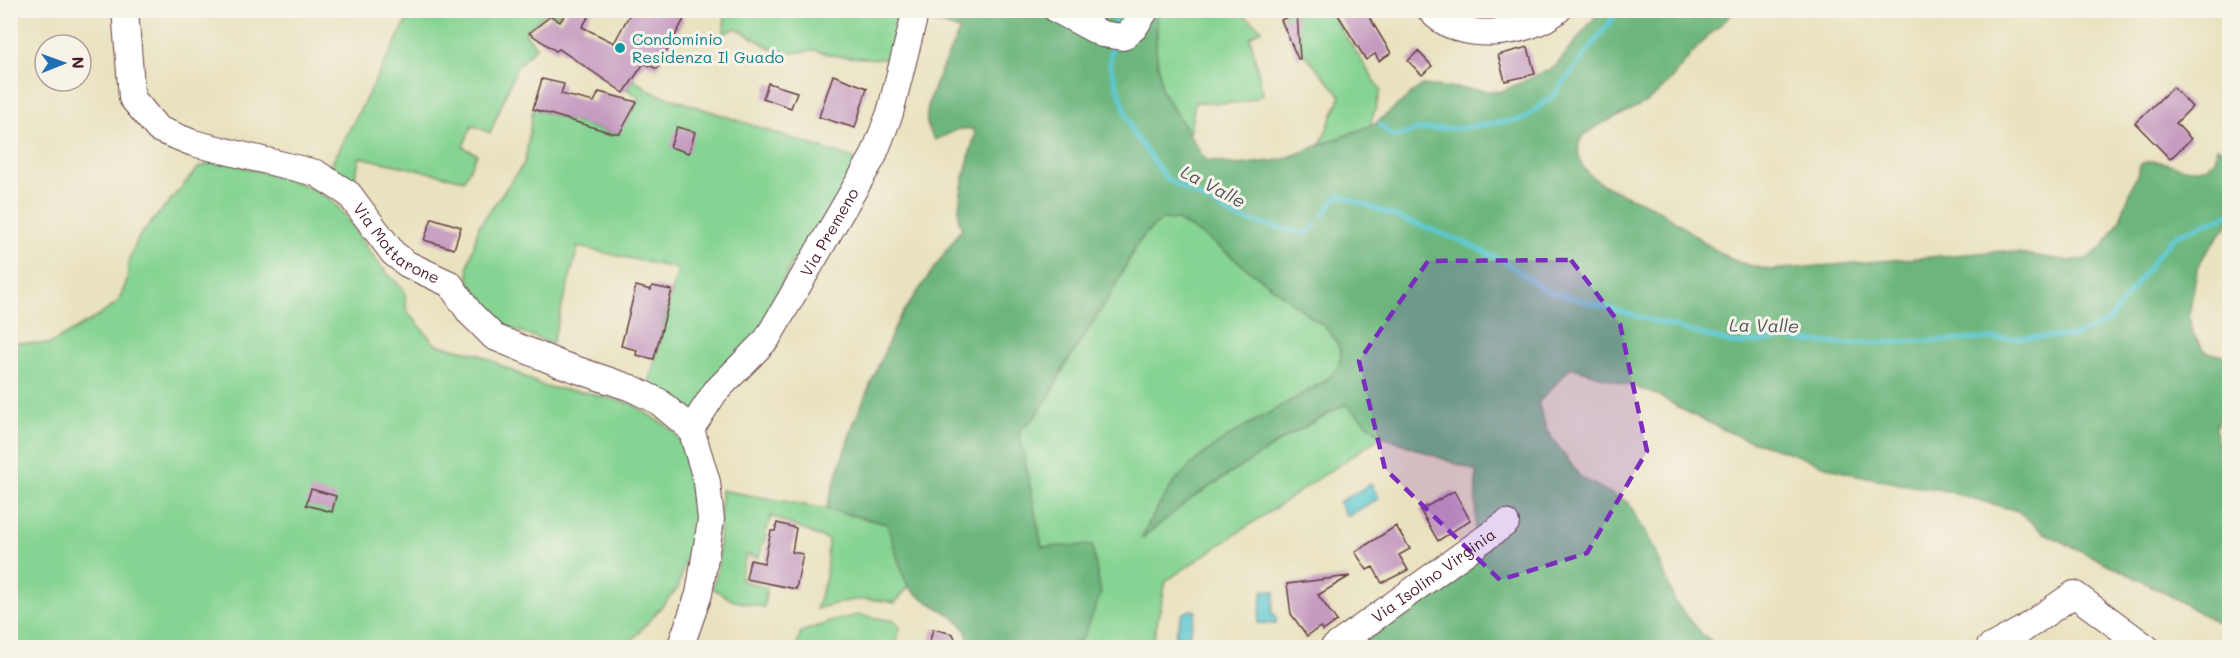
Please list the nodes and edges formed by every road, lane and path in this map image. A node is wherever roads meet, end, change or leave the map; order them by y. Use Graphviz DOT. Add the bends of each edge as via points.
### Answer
graph roads {
  1 [pos="125,10"];
  2 [pos="916,10"];
  3 [pos="1057,10"];
  4 [pos="1430,10"];
  5 [pos="1558,10"];
  6 [pos="1125,29"];
  7 [pos="691,429"];
  8 [pos="1506,523"];
  9 [pos="680,648"];
  10 [pos="1333,648"];
  11 [pos="1989,648"];
  12 [pos="2147,648"];
  1 -- 7 [label="street, Via Mottarone" via="132,98 158,129 193,143 316,173 349,194 393,253 406,264 450,284 470,313 494,337 631,388 658,401"];
  2 -- 7 [label="street, Via Premeno" via="890,113 873,157 767,339 715,393"];
  3 -- 6 [label="street"];
  4 -- 5 [label="street" via="1460,31 1501,32 1524,29"];
  7 -- 9 [label="street" via="707,482 711,520 699,594"];
  8 -- 10 [label="street, Via Isolino Virginia"];
  11 -- 12 [label="street" via="2074,594"];
}
